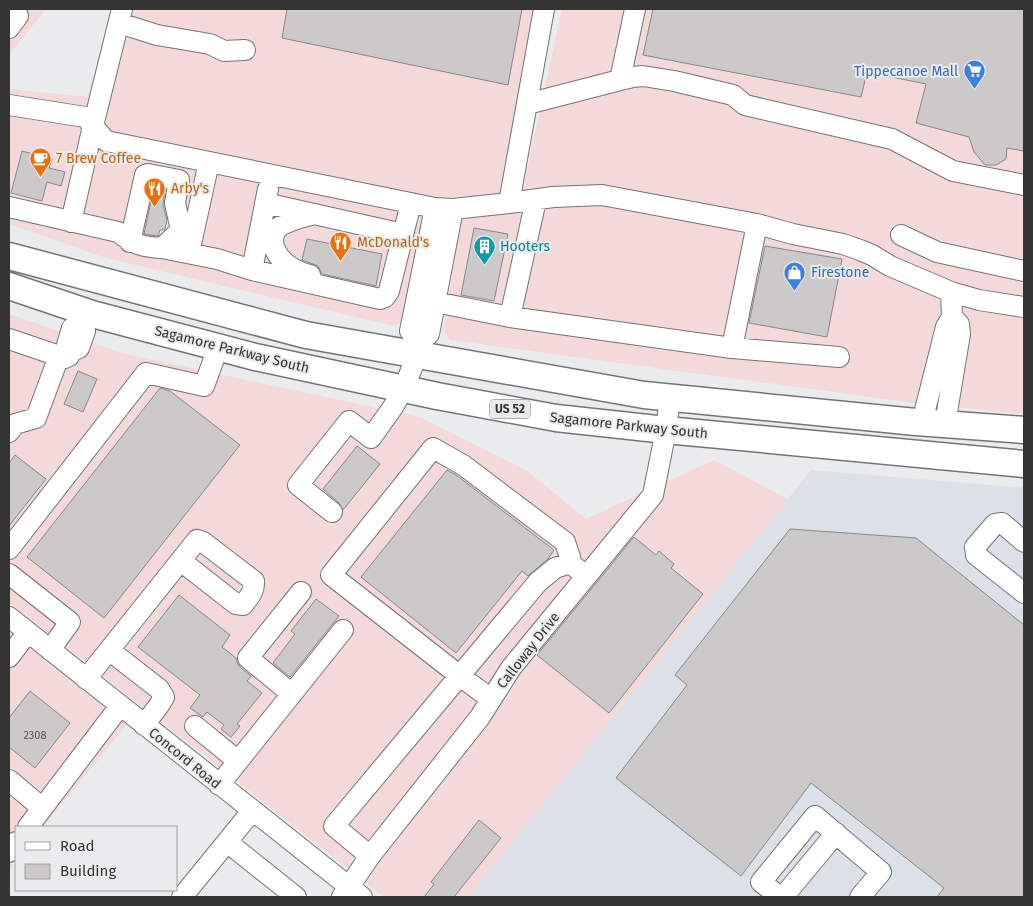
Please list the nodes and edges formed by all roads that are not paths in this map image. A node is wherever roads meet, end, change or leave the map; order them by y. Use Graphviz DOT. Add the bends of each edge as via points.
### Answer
graph roads {
  1 [pos="544,9"];
  2 [pos="634,9"];
  3 [pos="121,16"];
  4 [pos="245,50"];
  5 [pos="620,80"];
  6 [pos="527,104"];
  7 [pos="9,105"];
  8 [pos="93,126"];
  9 [pos="209,162"];
  10 [pos="272,174"];
  11 [pos="1024,185"];
  12 [pos="536,200"];
  13 [pos="265,203"];
  14 [pos="411,203"];
  15 [pos="509,203"];
  16 [pos="9,207"];
  17 [pos="444,209"];
  18 [pos="315,214"];
  19 [pos="71,222"];
  20 [pos="757,224"];
  21 [pos="403,234"];
  22 [pos="901,234"];
  23 [pos="124,237"];
  24 [pos="162,248"];
  25 [pos="189,253"];
  26 [pos="9,256"];
  27 [pos="252,270"];
  28 [pos="1024,270"];
  29 [pos="391,282"];
  30 [pos="9,286"];
  31 [pos="952,292"];
  32 [pos="435,302"];
  33 [pos="1024,307"];
  34 [pos="82,317"];
  35 [pos="510,317"];
  36 [pos="9,339"];
  37 [pos="218,348"];
  38 [pos="419,348"];
  39 [pos="732,348"];
  40 [pos="65,354"];
  41 [pos="839,357"];
  42 [pos="404,388"];
  43 [pos="670,397"];
  44 [pos="934,423"];
  45 [pos="666,430"];
  46 [pos="1024,430"];
  47 [pos="9,432"];
  48 [pos="1024,464"];
  49 [pos="332,512"];
  50 [pos="1024,542"];
  51 [pos="9,549"];
  52 [pos="180,561"];
  53 [pos="570,563"];
  54 [pos="9,574"];
  55 [pos="586,576"];
  56 [pos="301,592"];
  57 [pos="1024,593"];
  58 [pos="9,617"];
  59 [pos="343,630"];
  60 [pos="28,632"];
  61 [pos="50,650"];
  62 [pos="109,650"];
  63 [pos="9,657"];
  64 [pos="460,676"];
  65 [pos="86,679"];
  66 [pos="292,694"];
  67 [pos="491,699"];
  68 [pos="120,706"];
  69 [pos="144,725"];
  70 [pos="195,726"];
  71 [pos="238,760"];
  72 [pos="9,780"];
  73 [pos="219,785"];
  74 [pos="42,808"];
  75 [pos="252,811"];
  76 [pos="29,826"];
  77 [pos="836,834"];
  78 [pos="227,842"];
  79 [pos="370,856"];
  80 [pos="351,894"];
  81 [pos="182,897"];
  82 [pos="296,897"];
  83 [pos="782,897"];
  84 [pos="860,897"];
  1 -- 6 [label="street"];
  2 -- 5 [label="street"];
  3 -- 4 [label="street" via="158,35 210,44 224,51"];
  3 -- 8 [label="street"];
  5 -- 6 [label="street"];
  5 -- 11 [label="street" via="643,76 733,95 745,105 892,139 953,170"];
  6 -- 15 [label="street"];
  7 -- 8 [label="street" via="85,117"];
  8 -- 9 [label="street" via="106,141"];
  8 -- 19 [label="street"];
  9 -- 10 [label="street"];
  9 -- 25 [label="street"];
  10 -- 13 [label="street"];
  10 -- 14 [label="street"];
  12 -- 15 [label="street"];
  12 -- 20 [label="street" via="602,195"];
  12 -- 35 [label="street"];
  13 -- 18 [label="street"];
  13 -- 27 [label="street"];
  14 -- 17 [label="street"];
  14 -- 21 [label="street"];
  15 -- 17 [label="street"];
  16 -- 19 [label="street"];
  17 -- 32 [label="street"];
  17 -- 38 [label="street" via="410,331"];
  18 -- 21 [label="street"];
  18 -- 29 [label="street" via="277,229 273,241 284,262 296,271 374,290"];
  19 -- 23 [label="street"];
  20 -- 31 [label="street" via="843,244"];
  20 -- 39 [label="street"];
  21 -- 29 [label="street"];
  22 -- 28 [label="street" via="937,252"];
  23 -- 24 [label="street" via="148,247"];
  23 -- 24 [label="street" via="145,175 178,180 175,203 181,230"];
  24 -- 25 [label="street"];
  25 -- 27 [label="street"];
  26 -- 38 [label="main road" via="306,335"];
  27 -- 29 [label="street" via="380,300 389,291"];
  30 -- 34 [label="main road, Sagamore Parkway South / US 52"];
  31 -- 33 [label="street"];
  31 -- 44 [label="street" via="952,317 960,334"];
  32 -- 35 [label="street"];
  32 -- 38 [label="street" via="429,334"];
  34 -- 37 [label="main road, Sagamore Parkway South / US 52"];
  34 -- 40 [label="street" via="84,331 79,348"];
  35 -- 39 [label="street"];
  36 -- 40 [label="street"];
  37 -- 42 [label="main road, Sagamore Parkway South / US 52"];
  37 -- 51 [label="street" via="204,386 146,373"];
  38 -- 42 [label="street"];
  38 -- 43 [label="main road" via="644,395"];
  39 -- 41 [label="street"];
  40 -- 47 [label="street" via="36,418 15,424"];
  42 -- 45 [label="main road, Sagamore Parkway South / US 52" via="556,418"];
  42 -- 49 [label="street" via="371,438 349,421 298,486"];
  43 -- 44 [label="main road"];
  43 -- 45 [label="street, Calloway Drive"];
  44 -- 46 [label="main road"];
  45 -- 48 [label="main road, Sagamore Parkway South / US 52"];
  45 -- 55 [label="street, Calloway Drive" via="653,495"];
  50 -- 57 [label="street" via="1002,522 995,524 975,547 976,555"];
  52 -- 62 [label="street"];
  53 -- 55 [label="street"];
  53 -- 64 [label="street" via="555,568 538,582"];
  53 -- 64 [label="street" via="565,542 464,465 433,448 331,575"];
  54 -- 61 [label="street" via="70,622"];
  55 -- 67 [label="street, Calloway Drive" via="511,668"];
  56 -- 66 [label="street" via="248,658"];
  58 -- 60 [label="street, Concord Road"];
  59 -- 66 [label="street"];
  60 -- 61 [label="street, Concord Road"];
  60 -- 63 [label="street"];
  61 -- 65 [label="street, Concord Road"];
  62 -- 65 [label="street"];
  62 -- 69 [label="street" via="164,696"];
  64 -- 67 [label="street"];
  64 -- 79 [label="street" via="334,826"];
  65 -- 68 [label="street, Concord Road"];
  66 -- 71 [label="street"];
  67 -- 79 [label="street, Calloway Drive"];
  68 -- 69 [label="street, Concord Road"];
  68 -- 74 [label="street"];
  69 -- 73 [label="street, Concord Road"];
  70 -- 71 [label="street"];
  71 -- 73 [label="street"];
  72 -- 74 [label="street"];
  73 -- 75 [label="street, Concord Road"];
  74 -- 76 [label="street"];
  75 -- 78 [label="street"];
  75 -- 80 [label="street, Concord Road"];
  77 -- 83 [label="street"];
  77 -- 83 [label="street" via="814,816 761,882"];
  77 -- 84 [label="street" via="881,872"];
  78 -- 81 [label="street"];
  78 -- 82 [label="street"];
  79 -- 80 [label="street, Calloway Drive"];
}
